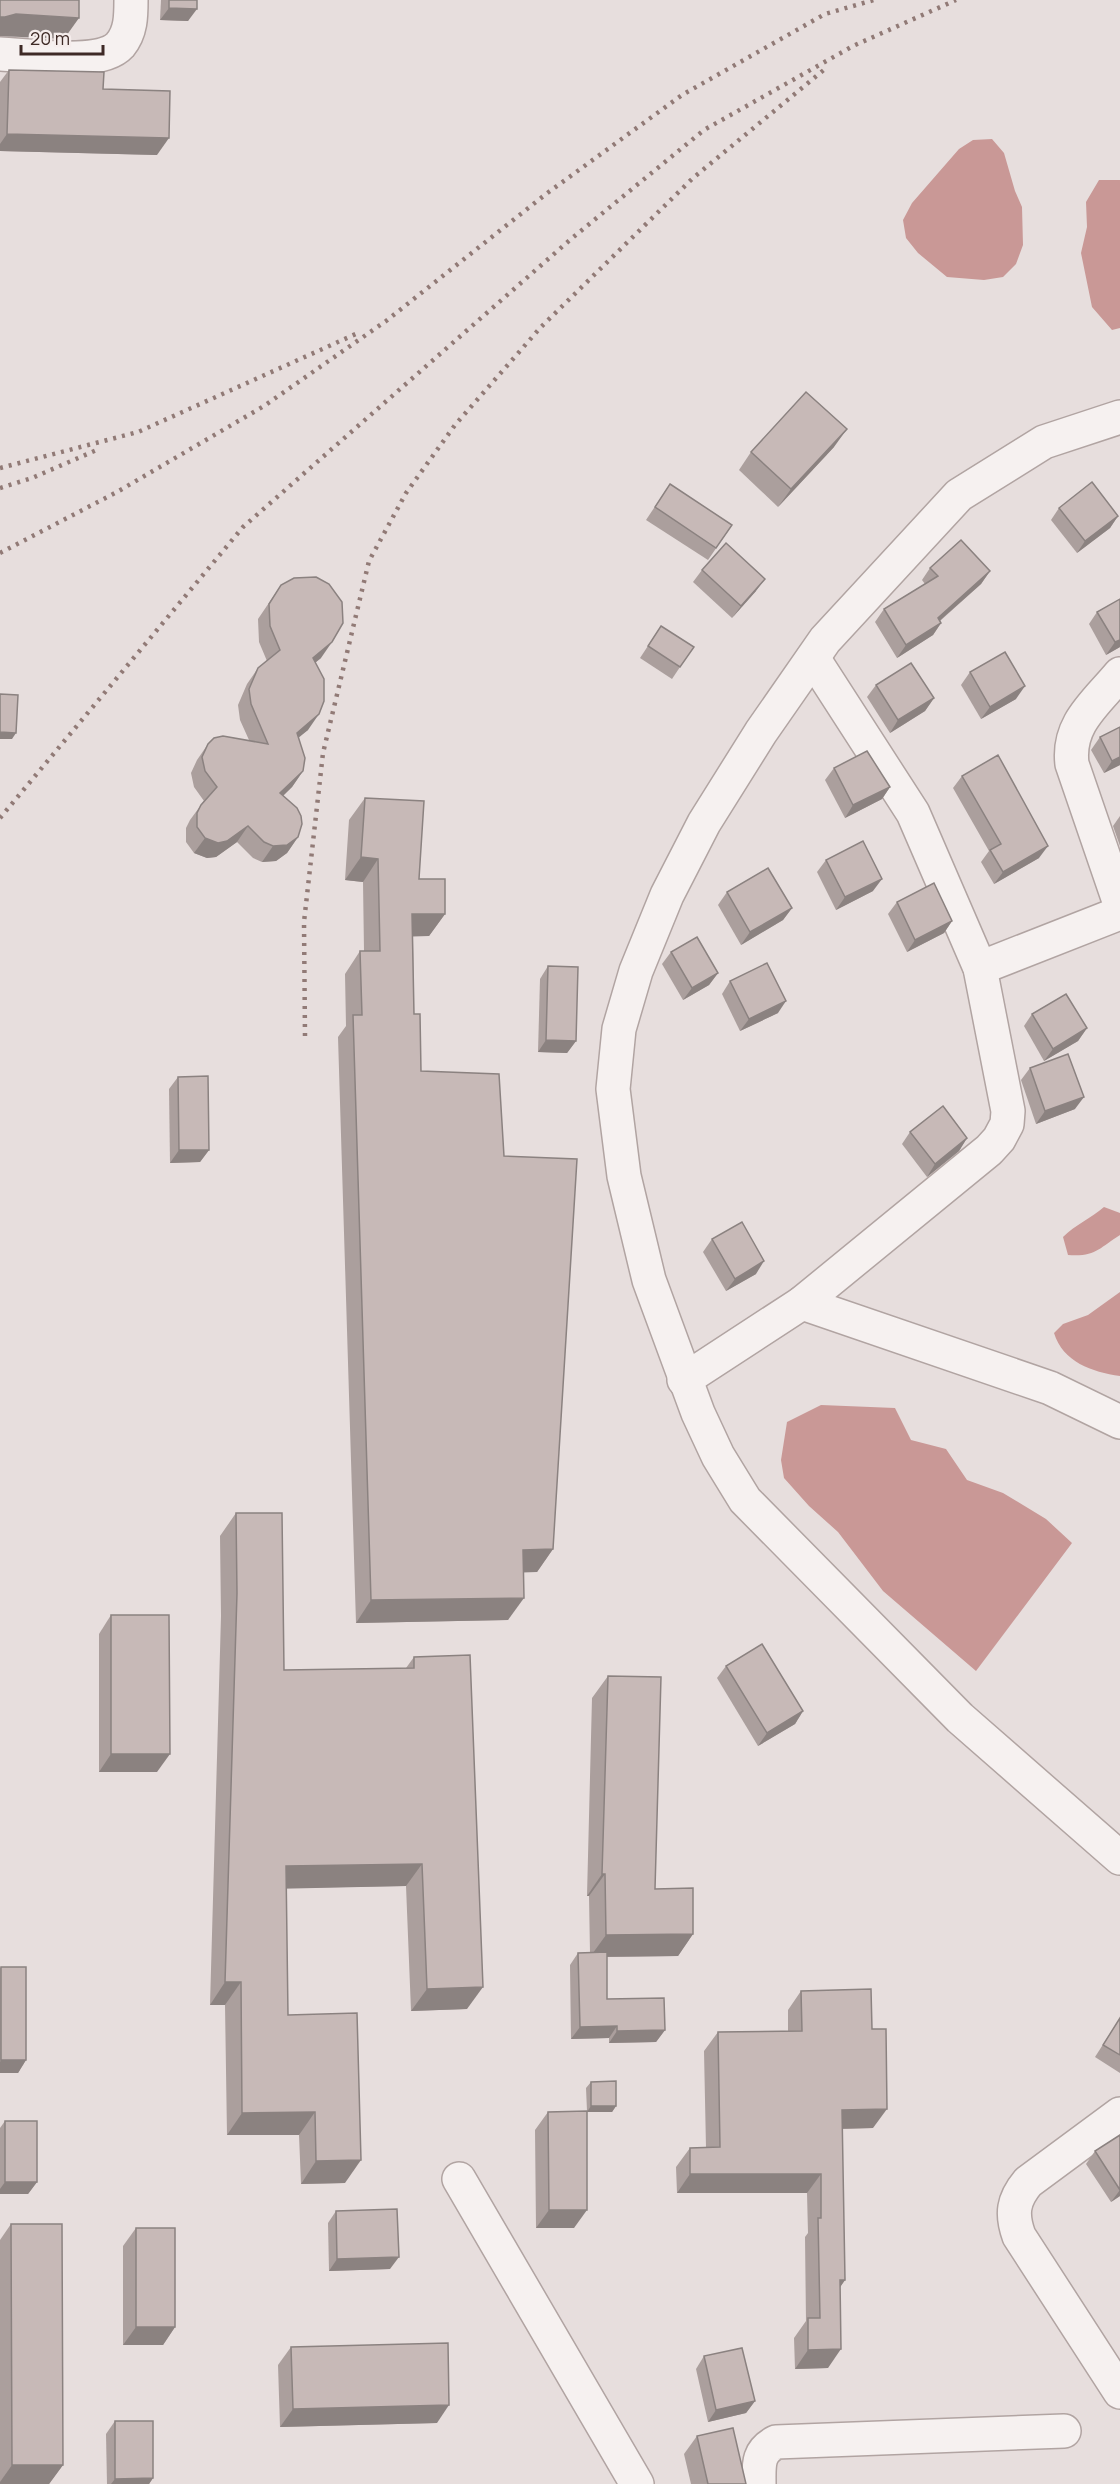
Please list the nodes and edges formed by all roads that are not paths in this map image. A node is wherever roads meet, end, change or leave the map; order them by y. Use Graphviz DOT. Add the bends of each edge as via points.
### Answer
graph roads {
  1 [pos="131,0"];
  2 [pos="0,54"];
  3 [pos="1120,417"];
  4 [pos="813,658"];
  5 [pos="1120,674"];
  6 [pos="1120,904"];
  7 [pos="1120,913"];
  8 [pos="980,968"];
  9 [pos="802,1303"];
  10 [pos="684,1380"];
  11 [pos="1120,1422"];
  12 [pos="1120,1858"];
  13 [pos="1120,2114"];
  14 [pos="459,2179"];
  15 [pos="1120,2392"];
  16 [pos="1064,2431"];
  17 [pos="637,2484"];
  18 [pos="759,2484"];
  1 -- 2 [label="street" via="127,34 111,52 90,58"];
  3 -- 4 [label="street" via="1044,442 959,495 825,640"];
  4 -- 8 [label="street" via="913,813"];
  4 -- 10 [label="street" via="761,732 694,843 667,895 636,971 619,1029 613,1089 624,1176 649,1280"];
  5 -- 6 [label="street" via="1077,726 1070,745 1072,764"];
  7 -- 8 [label="street"];
  8 -- 9 [label="street" via="1007,1100 1007,1124 989,1150"];
  9 -- 10 [label="street"];
  9 -- 11 [label="street" via="1050,1388"];
  10 -- 12 [label="street" via="718,1456 745,1500 960,1718"];
  13 -- 15 [label="street" via="1028,2182 1013,2208 1019,2236"];
  14 -- 17 [label="street"];
  16 -- 18 [label="street" via="776,2442 766,2447 761,2456"];
}
